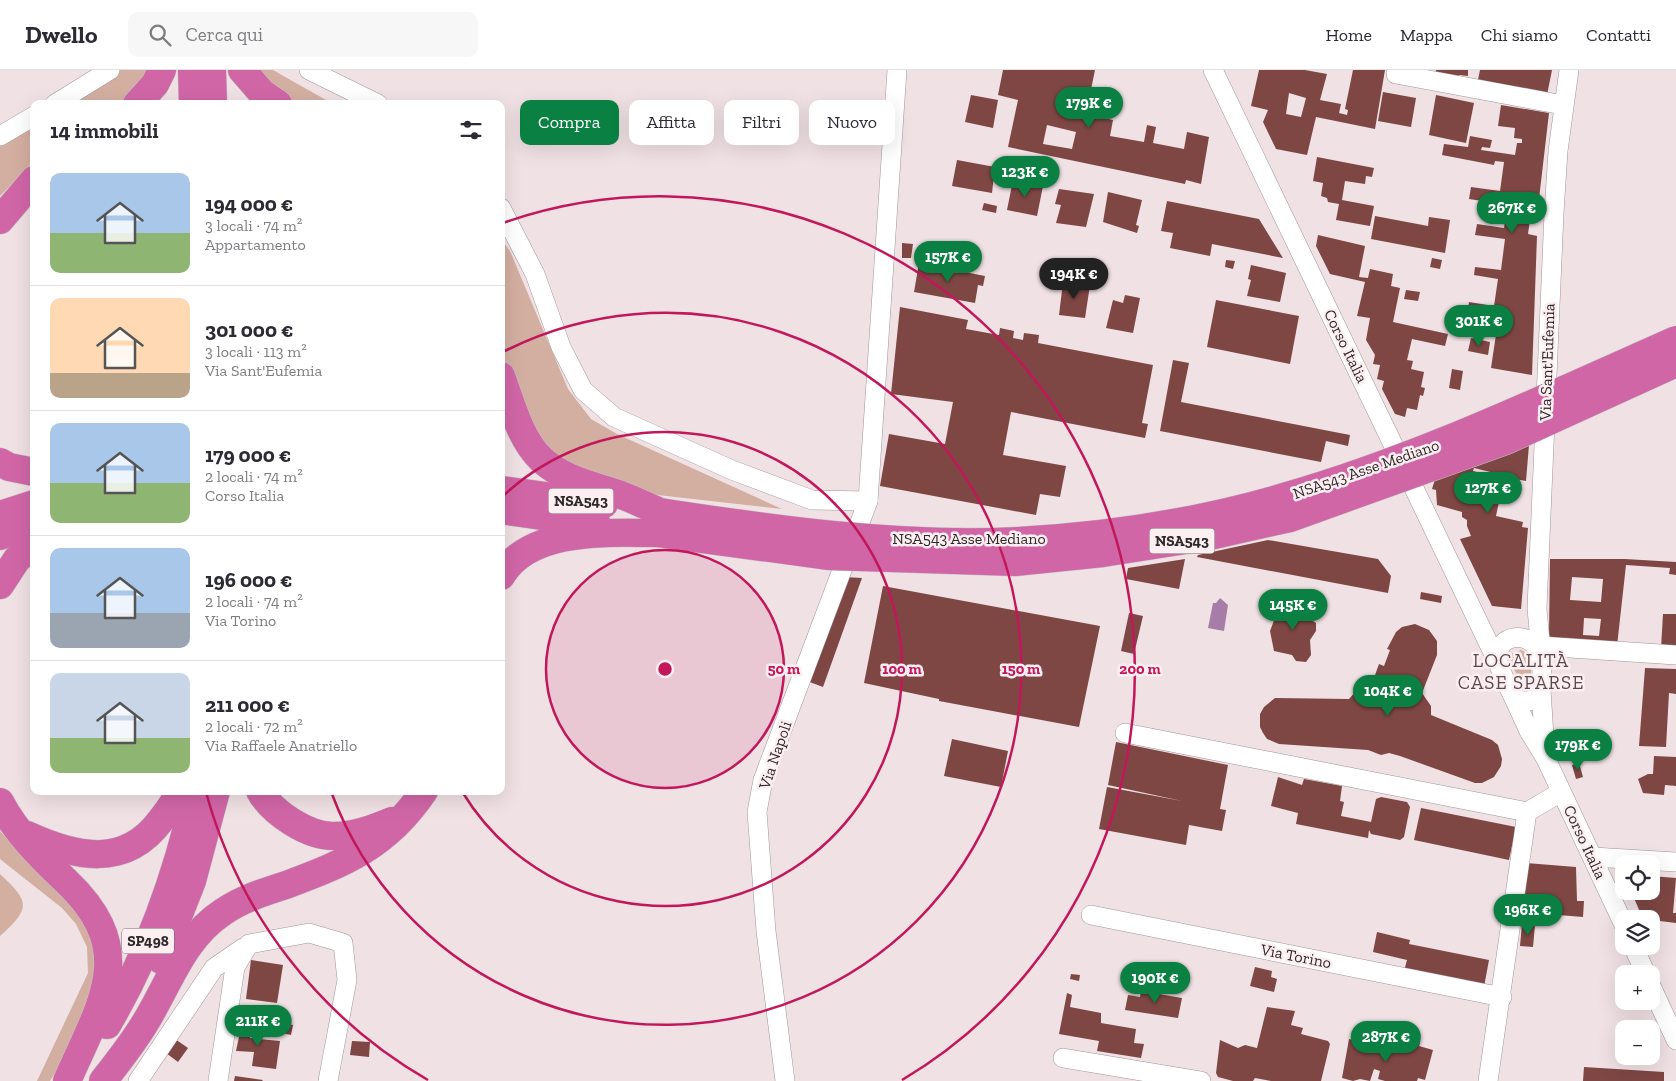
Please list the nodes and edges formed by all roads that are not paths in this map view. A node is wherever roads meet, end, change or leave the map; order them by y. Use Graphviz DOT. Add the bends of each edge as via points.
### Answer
graph roads {
  1 [pos="110,70"];
  2 [pos="162,70"];
  3 [pos="192,70"];
  4 [pos="212,70"];
  5 [pos="242,70"];
  6 [pos="309,70"];
  7 [pos="897,70"];
  8 [pos="1213,70"];
  9 [pos="1569,70"];
  10 [pos="1396,74"];
  11 [pos="61,100"];
  12 [pos="140,100"];
  13 [pos="193,100"];
  14 [pos="213,100"];
  15 [pos="272,100"];
  16 [pos="370,100"];
  17 [pos="1563,105"];
  18 [pos="30,118"];
  19 [pos="0,136"];
  20 [pos="30,186"];
  21 [pos="16,205"];
  22 [pos="505,216"];
  23 [pos="1676,340"];
  24 [pos="1676,363"];
  25 [pos="505,386"];
  26 [pos="0,462"];
  27 [pos="30,471"];
  28 [pos="505,491"];
  29 [pos="868,500"];
  30 [pos="30,505"];
  31 [pos="505,510"];
  32 [pos="0,515"];
  33 [pos="659,522"];
  34 [pos="30,526"];
  35 [pos="0,536"];
  36 [pos="30,550"];
  37 [pos="505,570"];
  38 [pos="0,585"];
  39 [pos="1537,608"];
  40 [pos="1479,622"];
  41 [pos="1512,638"];
  42 [pos="1540,651"];
  43 [pos="1676,655"];
  44 [pos="1498,663"];
  45 [pos="1541,689"];
  46 [pos="1513,696"];
  47 [pos="1125,733"];
  48 [pos="1546,759"];
  49 [pos="1561,792"];
  50 [pos="178,795"];
  51 [pos="195,795"];
  52 [pos="215,795"];
  53 [pos="263,795"];
  54 [pos="421,795"];
  55 [pos="0,802"];
  56 [pos="1527,812"];
  57 [pos="403,816"];
  58 [pos="19,831"];
  59 [pos="1593,857"];
  60 [pos="1676,862"];
  61 [pos="1617,910"];
  62 [pos="1091,915"];
  63 [pos="249,944"];
  64 [pos="1502,997"];
  65 [pos="1660,1005"];
  66 [pos="1676,1040"];
  67 [pos="1063,1058"];
  68 [pos="67,1081"];
  69 [pos="74,1081"];
  70 [pos="98,1081"];
  71 [pos="103,1081"];
  72 [pos="138,1081"];
  73 [pos="218,1081"];
  74 [pos="328,1081"];
  75 [pos="785,1081"];
  76 [pos="1201,1081"];
  77 [pos="1488,1081"];
  1 -- 11 [label="street"];
  2 -- 12 [label="highway" via="155,84"];
  3 -- 13 [label="highway"];
  4 -- 14 [label="highway"];
  5 -- 15 [label="highway"];
  6 -- 16 [label="street"];
  7 -- 29 [label="street, Via Napoli"];
  8 -- 40 [label="street, Corso Italia"];
  9 -- 17 [label="street, Via Sant'Eufemia"];
  10 -- 17 [label="street"];
  17 -- 39 [label="street, Via Sant'Eufemia" via="1553,223"];
  18 -- 19 [label="street"];
  20 -- 21 [label="highway"];
  22 -- 29 [label="street" via="535,274 561,347 583,390 614,417 732,470 812,500"];
  23 -- 33 [label="highway, NSA543 Asse Mediano / NSA543, bridge" via="1448,441 1283,498 1197,517 1100,533 1017,541 926,540"];
  24 -- 33 [label="highway, NSA543 Asse Mediano / NSA543, bridge" via="1507,440 1290,518 1205,537 1103,553 1015,562 829,556"];
  25 -- 33 [label="highway" via="527,439 541,458 563,475 586,486 622,495"];
  26 -- 27 [label="highway"];
  28 -- 33 [label="highway, NSA543 Asse Mediano / NSA543"];
  29 -- 75 [label="street, Via Napoli" via="763,780 757,812 766,931"];
  30 -- 32 [label="highway"];
  31 -- 33 [label="highway, NSA543 Asse Mediano / NSA543"];
  33 -- 37 [label="highway" via="556,539 529,550"];
  34 -- 35 [label="highway"];
  36 -- 38 [label="highway"];
  39 -- 41 [label="street"];
  39 -- 42 [label="street, Via Sant'Eufemia"];
  40 -- 41 [label="street"];
  40 -- 44 [label="street, Corso Italia"];
  41 -- 42 [label="street" via="1532,641"];
  41 -- 44 [label="street" via="1498,652"];
  42 -- 43 [label="street"];
  42 -- 45 [label="street, Corso Italia"];
  44 -- 46 [label="street, Corso Italia"];
  45 -- 46 [label="street" via="1529,701 1523,702"];
  45 -- 48 [label="street, Corso Italia"];
  46 -- 48 [label="street, Corso Italia"];
  47 -- 56 [label="street"];
  48 -- 49 [label="street, Corso Italia"];
  49 -- 56 [label="street"];
  49 -- 59 [label="street, Corso Italia"];
  50 -- 58 [label="highway" via="154,830 132,847 108,854 85,854 57,848"];
  51 -- 69 [label="highway, SP498" via="174,874 144,952 110,1020"];
  52 -- 70 [label="highway" via="192,881 168,942 145,995"];
  53 -- 57 [label="highway" via="282,817 332,836 366,832"];
  54 -- 57 [label="highway"];
  55 -- 58 [label="highway"];
  56 -- 64 [label="street"];
  57 -- 71 [label="highway" via="378,843 351,859 222,912 197,935 174,967 146,1022"];
  58 -- 68 [label="highway" via="90,907 104,934 110,964 105,994"];
  59 -- 60 [label="street"];
  59 -- 61 [label="street, Corso Italia"];
  62 -- 64 [label="street, Via Torino"];
  63 -- 72 [label="street" via="214,968"];
  63 -- 73 [label="street" via="236,967"];
  63 -- 74 [label="street" via="309,933 343,943 347,980"];
  64 -- 77 [label="street"];
  65 -- 66 [label="street"];
  67 -- 76 [label="street"];
}
